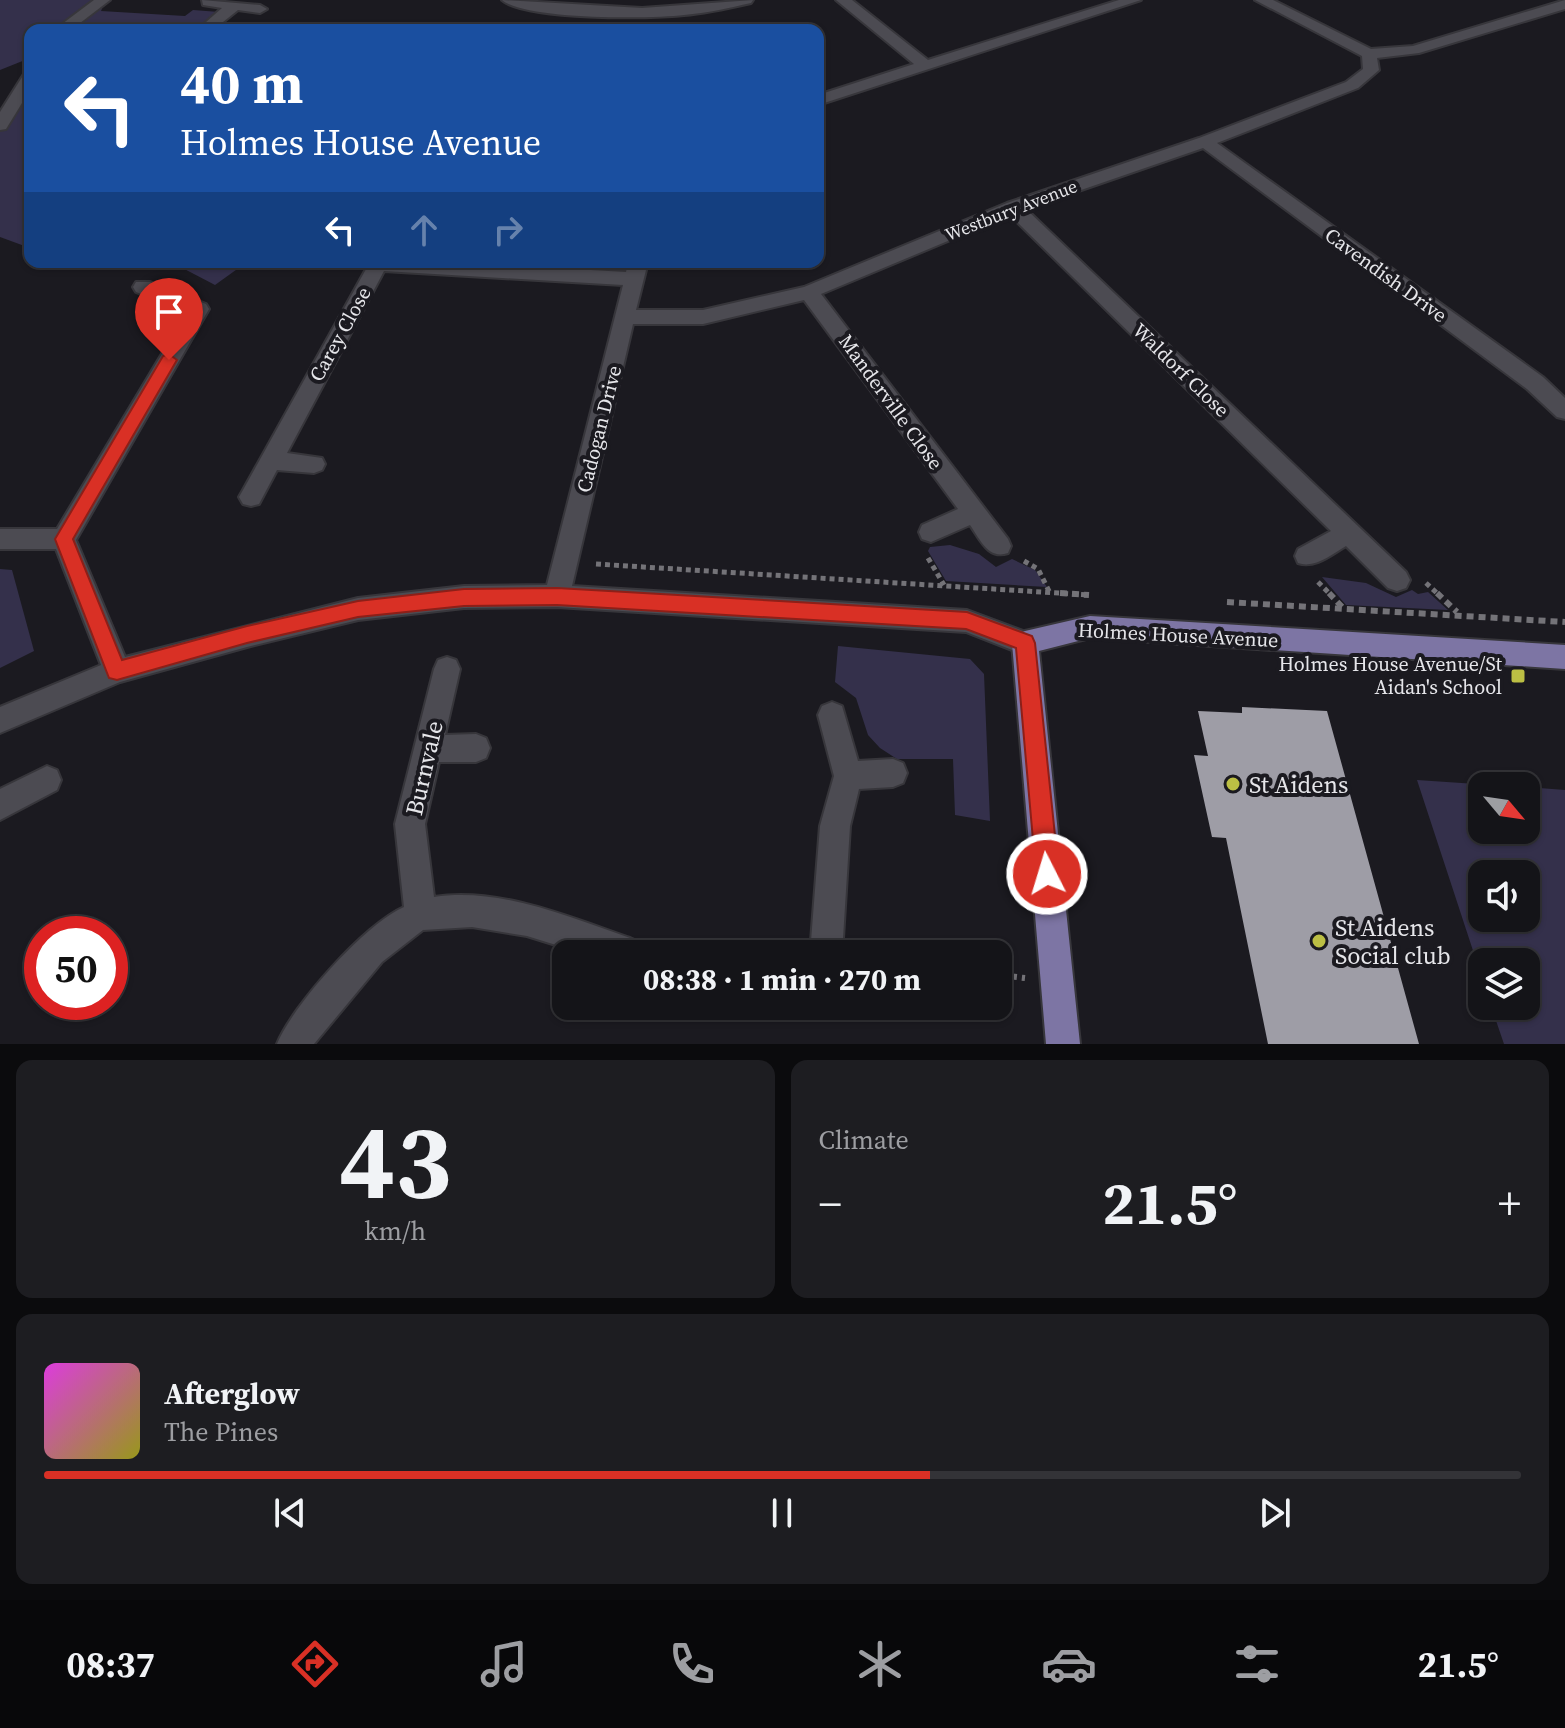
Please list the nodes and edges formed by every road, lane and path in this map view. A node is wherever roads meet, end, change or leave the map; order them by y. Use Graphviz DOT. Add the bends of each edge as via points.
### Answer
graph roads {
  1 [pos="103,0"];
  2 [pos="509,0"];
  3 [pos="746,0"];
  4 [pos="843,0"];
  5 [pos="1134,0"];
  6 [pos="1262,0"];
  7 [pos="208,2"];
  8 [pos="1565,4"];
  9 [pos="234,6"];
  10 [pos="260,9"];
  11 [pos="69,24"];
  12 [pos="212,24"];
  13 [pos="1369,54"];
  14 [pos="926,66"];
  15 [pos="24,87"];
  16 [pos="824,98"];
  17 [pos="0,125"];
  18 [pos="1205,142"];
  19 [pos="1013,207"];
  20 [pos="376,268"];
  21 [pos="549,268"];
  22 [pos="635,270"];
  23 [pos="143,287"];
  24 [pos="809,292"];
  25 [pos="627,317"];
  26 [pos="1562,403"];
  27 [pos="271,461"];
  28 [pos="314,464"];
  29 [pos="251,497"];
  30 [pos="973,513"];
  31 [pos="931,532"];
  32 [pos="1349,533"];
  33 [pos="0,539"];
  34 [pos="64,539"];
  35 [pos="999,546"];
  36 [pos="1307,556"];
  37 [pos="566,562"];
  38 [pos="1397,580"];
  39 [pos="1050,593"];
  40 [pos="557,596"];
  41 [pos="1096,596"];
  42 [pos="1220,602"];
  43 [pos="1565,622"];
  44 [pos="1025,643"];
  45 [pos="1565,657"];
  46 [pos="447,669"];
  47 [pos="117,671"];
  48 [pos="832,715"];
  49 [pos="0,720"];
  50 [pos="476,748"];
  51 [pos="428,749"];
  52 [pos="893,773"];
  53 [pos="848,776"];
  54 [pos="47,780"];
  55 [pos="0,805"];
  56 [pos="420,915"];
  57 [pos="583,940"];
  58 [pos="827,940"];
  59 [pos="294,1044"];
  60 [pos="1063,1044"];
  1 -- 11 [label="street"];
  2 -- 3 [label="street" via="651,15 702,12"];
  4 -- 14 [label="street"];
  5 -- 14 [label="street"];
  6 -- 13 [label="street"];
  7 -- 9 [label="street"];
  8 -- 13 [label="street" via="1414,50"];
  9 -- 10 [label="street"];
  9 -- 12 [label="street"];
  13 -- 18 [label="street, Westbury Avenue" via="1371,70 1352,85"];
  14 -- 16 [label="street"];
  15 -- 17 [label="street"];
  18 -- 19 [label="street, Westbury Avenue"];
  18 -- 26 [label="street, Cavendish Drive"];
  19 -- 24 [label="street, Westbury Avenue"];
  19 -- 32 [label="street, Waldorf Close"];
  20 -- 27 [label="street, Carey Close"];
  21 -- 22 [label="street, Carey Close"];
  22 -- 25 [label="street, Cadogan Drive"];
  23 -- 34 [label="street" via="199,309"];
  24 -- 25 [label="street, Westbury Avenue" via="703,317"];
  24 -- 30 [label="street, Manderville Close"];
  25 -- 37 [label="street, Cadogan Drive"];
  27 -- 28 [label="street"];
  27 -- 29 [label="street, Carey Close"];
  30 -- 31 [label="street"];
  30 -- 35 [label="street, Manderville Close"];
  32 -- 36 [label="street"];
  32 -- 38 [label="street, Waldorf Close"];
  33 -- 34 [label="street"];
  34 -- 47 [label="street"];
  35 -- 39 [label="path" via="1038,569"];
  37 -- 39 [label="path"];
  37 -- 40 [label="street, Cadogan Drive"];
  39 -- 41 [label="path"];
  40 -- 44 [label="street" via="967,621"];
  40 -- 47 [label="street" via="464,597 358,609"];
  42 -- 43 [label="path"];
  44 -- 45 [label="main road, Holmes House Avenue" via="1090,627"];
  44 -- 60 [label="main road"];
  46 -- 51 [label="street, Burnvale"];
  47 -- 49 [label="street"];
  48 -- 53 [label="street"];
  50 -- 51 [label="street"];
  51 -- 56 [label="street, Burnvale" via="410,824"];
  52 -- 53 [label="street"];
  53 -- 58 [label="street" via="835,826"];
  54 -- 55 [label="street"];
  56 -- 57 [label="street" via="467,910"];
  56 -- 59 [label="street" via="374,947"];
}
